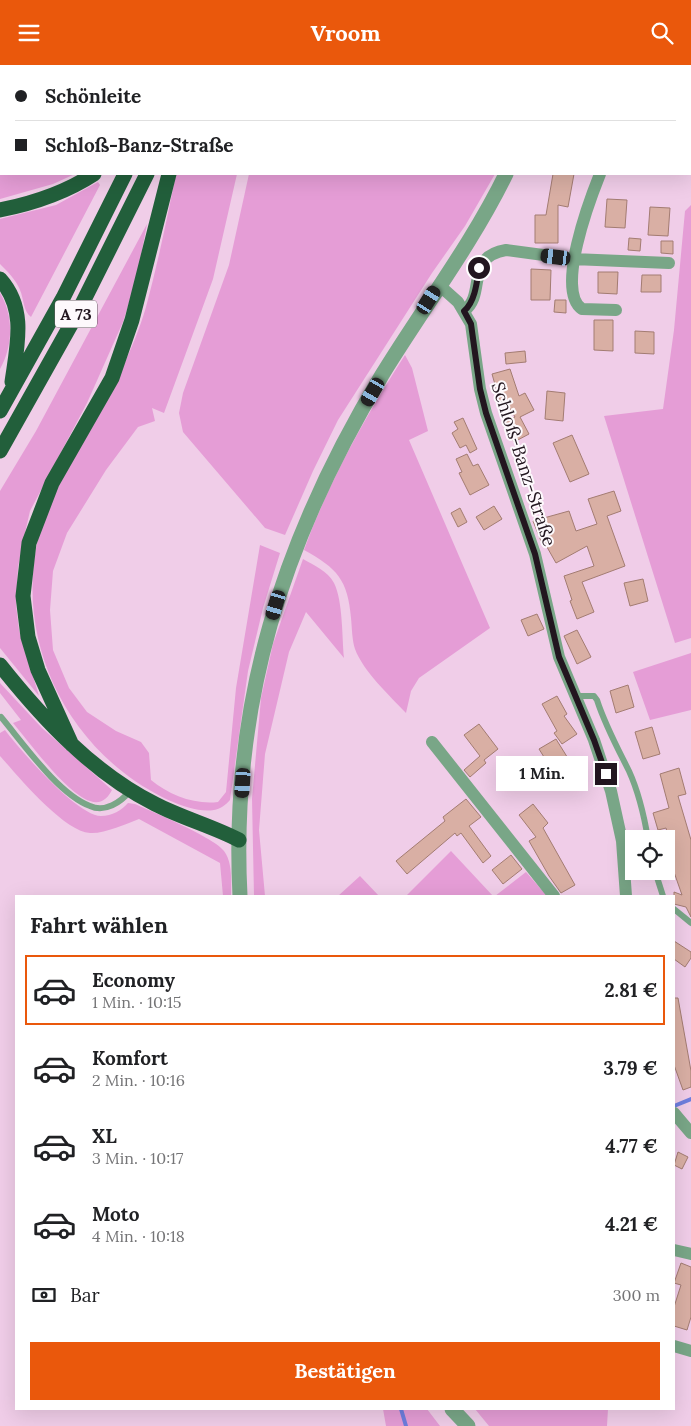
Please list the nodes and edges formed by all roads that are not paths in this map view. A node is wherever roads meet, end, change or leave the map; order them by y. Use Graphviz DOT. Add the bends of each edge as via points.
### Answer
graph roads {
  1 [pos="92,175"];
  2 [pos="124,175"];
  3 [pos="146,175"];
  4 [pos="169,175"];
  5 [pos="505,175"];
  6 [pos="600,175"];
  7 [pos="0,210"];
  8 [pos="573,259"];
  9 [pos="669,263"];
  10 [pos="0,279"];
  11 [pos="439,285"];
  12 [pos="461,306"];
  13 [pos="616,310"];
  14 [pos="10,393"];
  15 [pos="0,411"];
  16 [pos="0,451"];
  17 [pos="0,665"];
  18 [pos="575,696"];
  19 [pos="0,717"];
  20 [pos="432,742"];
  21 [pos="72,745"];
  22 [pos="130,791"];
  23 [pos="647,830"];
  24 [pos="239,841"];
  25 [pos="658,880"];
  26 [pos="240,895"];
  27 [pos="553,895"];
  28 [pos="626,895"];
  29 [pos="664,895"];
  30 [pos="675,910"];
  31 [pos="691,923"];
  32 [pos="677,1117"];
  33 [pos="691,1133"];
  34 [pos="675,1250"];
  35 [pos="691,1255"];
  36 [pos="675,1346"];
  37 [pos="691,1351"];
  38 [pos="453,1410"];
  39 [pos="468,1426"];
  1 -- 7 [label="highway" via="50,197"];
  2 -- 14 [label="highway, A 73"];
  3 -- 16 [label="highway, A 73" via="78,312"];
  4 -- 21 [label="highway" via="132,320 112,378 52,483 29,543 23,596 28,637 38,670"];
  5 -- 11 [label="street"];
  6 -- 8 [label="street"];
  8 -- 9 [label="street"];
  8 -- 12 [label="street" via="499,251 483,261 469,307"];
  8 -- 13 [label="street" via="574,298 578,306 590,310"];
  10 -- 14 [label="highway" via="14,300 19,332"];
  11 -- 12 [label="street"];
  11 -- 24 [label="street" via="368,400 327,476 284,578 259,665 248,724"];
  12 -- 18 [label="street, Schloß-Banz-Straße" via="471,324 486,413 535,554 559,657"];
  14 -- 15 [label="highway, A 73"];
  17 -- 21 [label="highway" via="29,701"];
  18 -- 23 [label="lane" via="594,696 597,700 637,792"];
  18 -- 28 [label="street, Schloß-Banz-Straße" via="611,791 622,841"];
  19 -- 22 [label="lane" via="55,780 91,807 115,805"];
  20 -- 27 [label="street"];
  21 -- 22 [label="highway"];
  22 -- 24 [label="highway"];
  24 -- 26 [label="street"];
  25 -- 29 [label="lane"];
  30 -- 31 [label="lane"];
  32 -- 33 [label="street"];
  34 -- 35 [label="street"];
  36 -- 37 [label="street"];
  38 -- 39 [label="street"];
}
